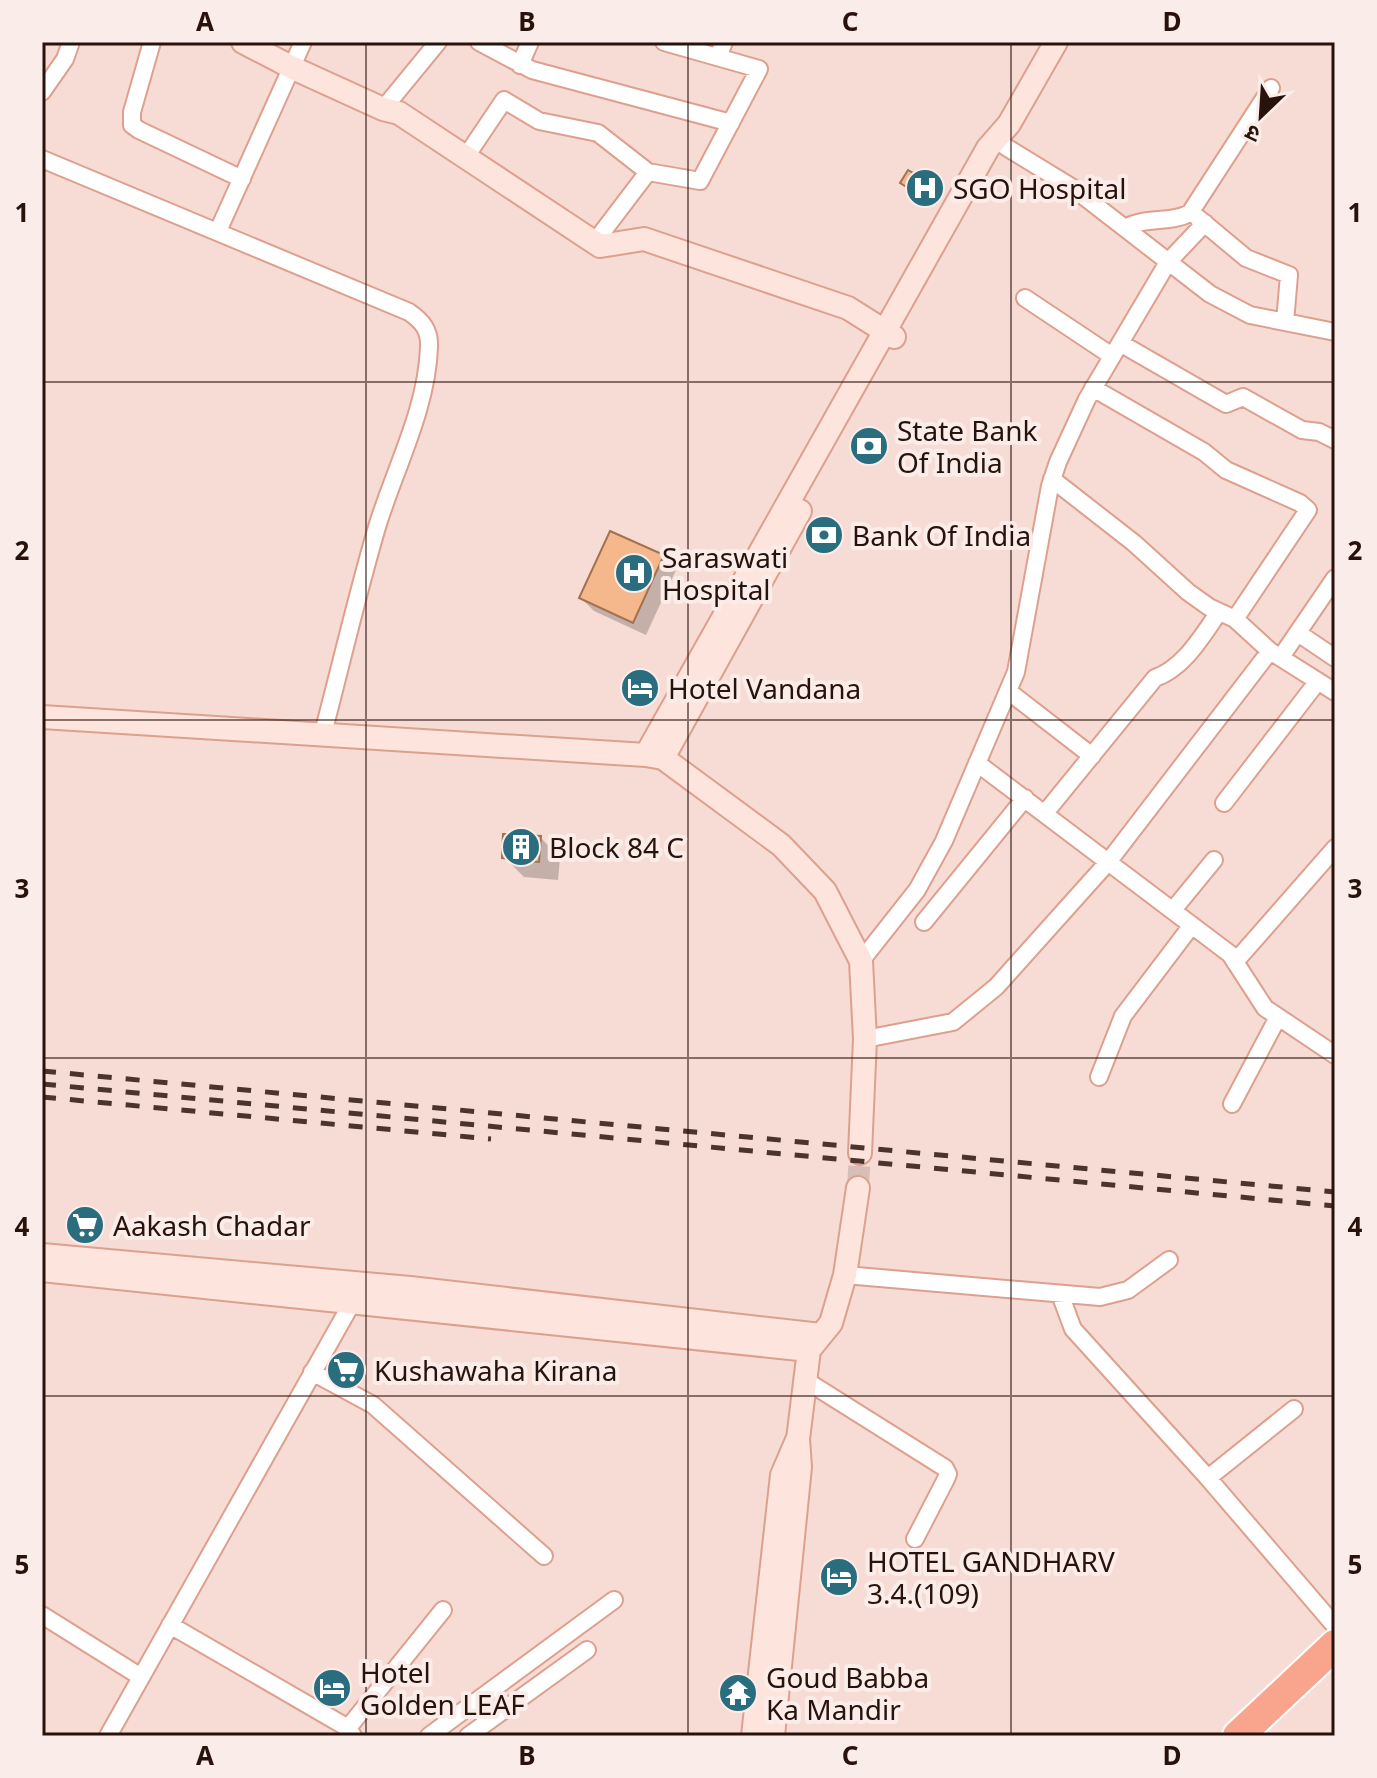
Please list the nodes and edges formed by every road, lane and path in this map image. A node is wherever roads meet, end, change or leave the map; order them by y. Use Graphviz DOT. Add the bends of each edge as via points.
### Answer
graph roads {
  1 [pos="71,42"];
  2 [pos="152,42"];
  3 [pos="243,42"];
  4 [pos="303,42"];
  5 [pos="438,42"];
  6 [pos="479,42"];
  7 [pos="530,42"];
  8 [pos="664,42"];
  9 [pos="1056,42"];
  10 [pos="721,50"];
  11 [pos="520,65"];
  12 [pos="293,68"];
  13 [pos="1271,88"];
  14 [pos="42,92"];
  15 [pos="383,109"];
  16 [pos="731,123"];
  17 [pos="1009,124"];
  18 [pos="1006,147"];
  19 [pos="465,158"];
  20 [pos="42,159"];
  21 [pos="648,172"];
  22 [pos="242,179"];
  23 [pos="1190,213"];
  24 [pos="1205,223"];
  25 [pos="1125,228"];
  26 [pos="218,231"];
  27 [pos="594,243"];
  28 [pos="1168,262"];
  29 [pos="1025,298"];
  30 [pos="1285,322"];
  31 [pos="1335,332"];
  32 [pos="890,334"];
  33 [pos="1116,350"];
  34 [pos="1093,388"];
  35 [pos="1335,440"];
  36 [pos="1052,479"];
  37 [pos="1335,578"];
  38 [pos="1227,616"];
  39 [pos="1298,633"];
  40 [pos="1275,654"];
  41 [pos="1335,658"];
  42 [pos="1318,681"];
  43 [pos="1008,691"];
  44 [pos="1335,692"];
  45 [pos="42,717"];
  46 [pos="323,733"];
  47 [pos="654,756"];
  48 [pos="1092,756"];
  49 [pos="977,763"];
  50 [pos="1025,798"];
  51 [pos="1224,803"];
  52 [pos="1045,813"];
  53 [pos="1335,848"];
  54 [pos="1214,860"];
  55 [pos="1109,861"];
  56 [pos="1173,910"];
  57 [pos="924,922"];
  58 [pos="1192,925"];
  59 [pos="861,961"];
  60 [pos="1235,962"];
  61 [pos="1278,1017"];
  62 [pos="865,1039"];
  63 [pos="1335,1055"];
  64 [pos="1099,1077"];
  65 [pos="1232,1104"];
  66 [pos="860,1153"];
  67 [pos="858,1188"];
  68 [pos="42,1255"];
  69 [pos="1169,1260"];
  70 [pos="42,1270"];
  71 [pos="845,1275"];
  72 [pos="1060,1294"];
  73 [pos="353,1301"];
  74 [pos="815,1343"];
  75 [pos="312,1372"];
  76 [pos="805,1380"];
  77 [pos="1294,1409"];
  78 [pos="798,1439"];
  79 [pos="1208,1478"];
  80 [pos="915,1539"];
  81 [pos="544,1556"];
  82 [pos="614,1600"];
  83 [pos="443,1610"];
  84 [pos="42,1615"];
  85 [pos="170,1625"];
  86 [pos="1335,1626"];
  87 [pos="1335,1645"];
  88 [pos="587,1650"];
  89 [pos="141,1677"];
  90 [pos="351,1732"];
  91 [pos="438,1734"];
  92 [pos="108,1736"];
  93 [pos="468,1736"];
  94 [pos="753,1736"];
  95 [pos="773,1736"];
  96 [pos="1238,1736"];
  1 -- 14 [label="street"];
  2 -- 22 [label="street" via="132,125"];
  3 -- 12 [label="main road"];
  4 -- 12 [label="street"];
  5 -- 15 [label="street"];
  6 -- 11 [label="street"];
  7 -- 11 [label="street"];
  8 -- 10 [label="street"];
  9 -- 17 [label="main road"];
  10 -- 16 [label="street" via="759,69"];
  11 -- 16 [label="street"];
  12 -- 15 [label="main road"];
  12 -- 22 [label="street"];
  13 -- 23 [label="street"];
  15 -- 19 [label="main road" via="399,113"];
  16 -- 21 [label="street" via="700,181"];
  17 -- 18 [label="main road"];
  17 -- 32 [label="main road" via="988,148"];
  18 -- 25 [label="street"];
  18 -- 32 [label="main road"];
  19 -- 21 [label="street" via="504,100 539,121 598,133"];
  19 -- 27 [label="main road"];
  20 -- 26 [label="street"];
  21 -- 27 [label="street"];
  22 -- 26 [label="street"];
  23 -- 24 [label="street"];
  23 -- 25 [label="street" via="1139,220"];
  24 -- 28 [label="street"];
  24 -- 30 [label="street" via="1246,258 1289,275"];
  25 -- 28 [label="street"];
  26 -- 46 [label="street" via="409,312 428,332 425,384 378,526"];
  27 -- 32 [label="main road" via="644,239 848,308"];
  28 -- 30 [label="street" via="1210,294 1250,315"];
  28 -- 33 [label="street"];
  29 -- 33 [label="street"];
  30 -- 31 [label="street"];
  32 -- 47 [label="main road"];
  33 -- 34 [label="street"];
  33 -- 35 [label="street" via="1226,404 1243,397 1302,430"];
  34 -- 36 [label="street"];
  34 -- 38 [label="street" via="1226,470 1308,510"];
  36 -- 38 [label="street" via="1188,592"];
  36 -- 43 [label="street" via="1018,663"];
  37 -- 39 [label="street"];
  38 -- 40 [label="street"];
  38 -- 48 [label="street" via="1169,674 1155,678"];
  39 -- 40 [label="street"];
  39 -- 41 [label="street"];
  40 -- 42 [label="street"];
  40 -- 55 [label="street"];
  42 -- 44 [label="street"];
  42 -- 51 [label="street"];
  43 -- 48 [label="street"];
  43 -- 49 [label="street"];
  45 -- 46 [label="main road"];
  46 -- 47 [label="main road"];
  47 -- 59 [label="main road" via="781,845 825,891"];
  48 -- 52 [label="street"];
  49 -- 50 [label="street"];
  49 -- 59 [label="street" via="917,890"];
  50 -- 52 [label="street"];
  50 -- 57 [label="street"];
  52 -- 55 [label="street"];
  53 -- 60 [label="street"];
  54 -- 56 [label="street"];
  55 -- 56 [label="street"];
  55 -- 62 [label="street" via="996,987 953,1022"];
  56 -- 58 [label="street"];
  58 -- 60 [label="street"];
  58 -- 64 [label="street" via="1123,1016"];
  59 -- 62 [label="main road"];
  60 -- 61 [label="street" via="1265,1008"];
  61 -- 63 [label="street"];
  61 -- 65 [label="street"];
  62 -- 66 [label="main road"];
  67 -- 71 [label="main road"];
  68 -- 74 [label="main road" via="410,1288"];
  69 -- 72 [label="street" via="1121,1294"];
  70 -- 73 [label="main road"];
  71 -- 72 [label="street"];
  71 -- 74 [label="main road" via="831,1323"];
  72 -- 79 [label="street" via="1073,1329"];
  73 -- 74 [label="main road"];
  73 -- 75 [label="street"];
  74 -- 76 [label="main road"];
  75 -- 81 [label="street" via="373,1405"];
  75 -- 85 [label="street"];
  76 -- 78 [label="main road"];
  76 -- 80 [label="street" via="945,1468 946,1479"];
  77 -- 79 [label="street"];
  78 -- 94 [label="main road" via="782,1475"];
  78 -- 95 [label="main road" via="800,1467"];
  79 -- 86 [label="street"];
  82 -- 91 [label="street"];
  83 -- 90 [label="street"];
  84 -- 89 [label="street"];
  85 -- 89 [label="street"];
  85 -- 90 [label="street"];
  87 -- 96 [label="highway"];
  88 -- 93 [label="street"];
  89 -- 92 [label="street"];
}
